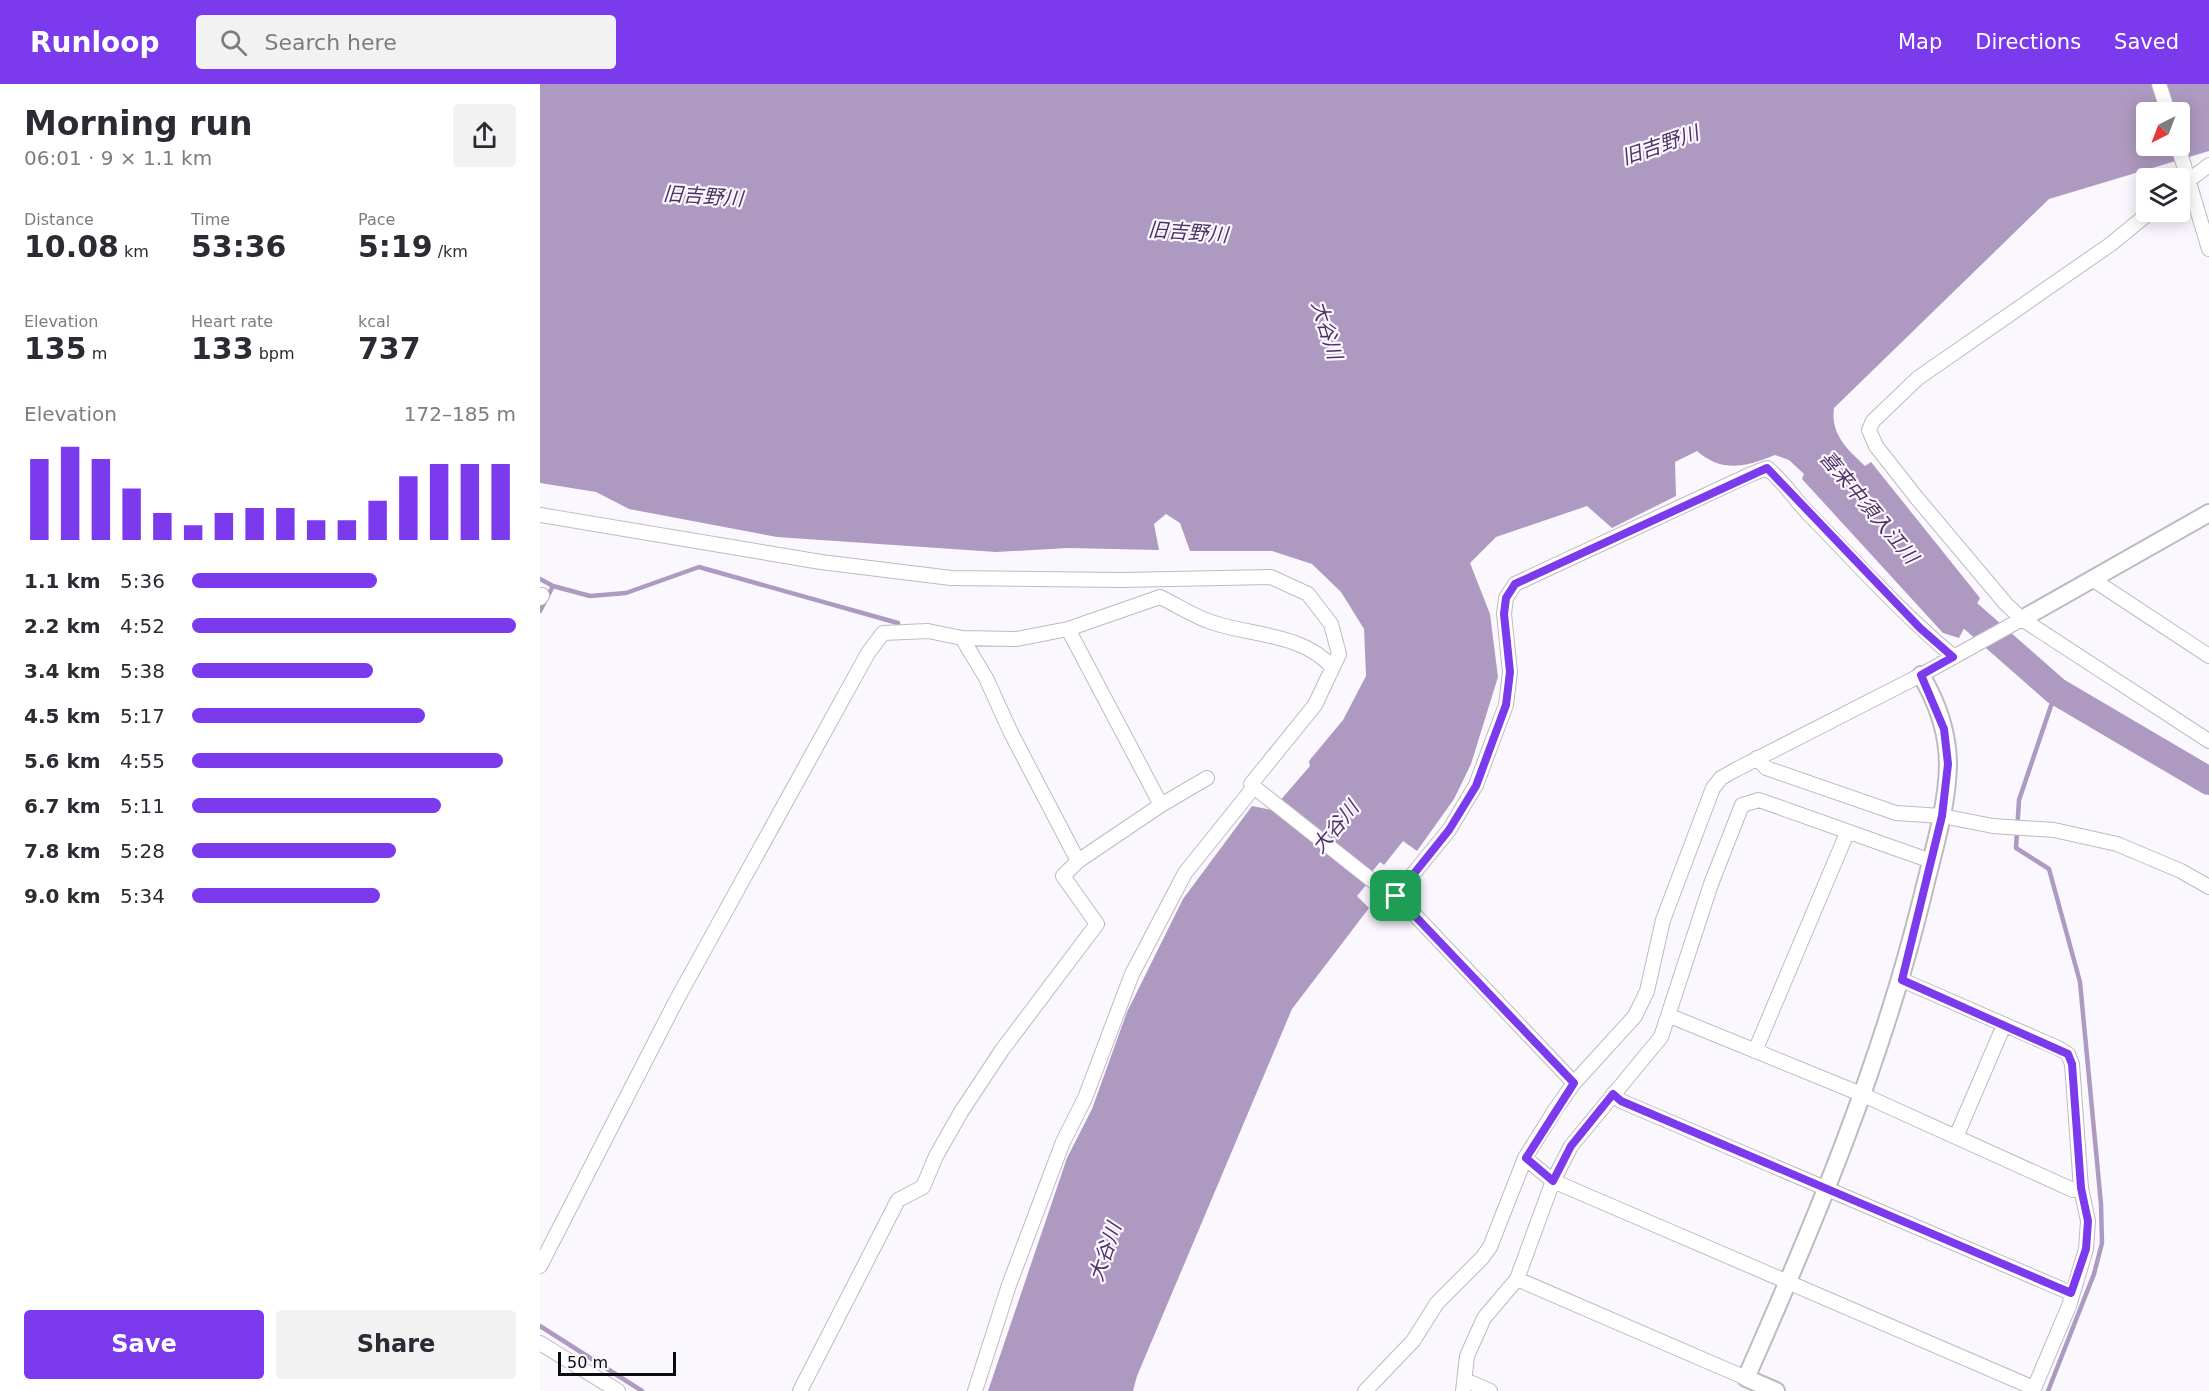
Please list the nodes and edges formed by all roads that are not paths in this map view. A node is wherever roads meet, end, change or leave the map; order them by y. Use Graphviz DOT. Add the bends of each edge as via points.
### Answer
graph roads {
  1 [pos="2159,84"];
  2 [pos="2165,102"];
  3 [pos="2209,165"];
  4 [pos="2190,175"];
  5 [pos="2190,195"];
  6 [pos="2138,222"];
  7 [pos="2209,249"];
  8 [pos="2209,513"];
  9 [pos="540,514"];
  10 [pos="2092,579"];
  11 [pos="2017,622"];
  12 [pos="1068,629"];
  13 [pos="962,638"];
  14 [pos="1957,655"];
  15 [pos="2209,656"];
  16 [pos="1332,667"];
  17 [pos="1921,675"];
  18 [pos="2209,741"];
  19 [pos="1757,758"];
  20 [pos="1207,778"];
  21 [pos="1258,790"];
  22 [pos="1161,805"];
  23 [pos="1942,816"];
  24 [pos="1847,833"];
  25 [pos="1078,861"];
  26 [pos="1931,861"];
  27 [pos="2209,887"];
  28 [pos="1396,896"];
  29 [pos="1902,980"];
  30 [pos="1670,1016"];
  31 [pos="2004,1025"];
  32 [pos="1755,1051"];
  33 [pos="1574,1083"];
  34 [pos="1613,1094"];
  35 [pos="1862,1094"];
  36 [pos="1956,1137"];
  37 [pos="1526,1158"];
  38 [pos="1553,1181"];
  39 [pos="2081,1188"];
  40 [pos="1825,1190"];
  41 [pos="540,1266"];
  42 [pos="1518,1279"];
  43 [pos="1789,1282"];
  44 [pos="2071,1293"];
  45 [pos="540,1342"];
  46 [pos="1743,1384"];
  47 [pos="1464,1386"];
  48 [pos="2034,1389"];
  49 [pos="618,1391"];
  50 [pos="800,1391"];
  51 [pos="975,1391"];
  52 [pos="1365,1391"];
  53 [pos="1490,1391"];
  54 [pos="1776,1391"];
  1 -- 2 [label="street"];
  3 -- 4 [label="street"];
  5 -- 7 [label="street"];
  6 -- 11 [label="street" via="1918,378 1873,421 1869,430 1876,446"];
  8 -- 10 [label="street"];
  9 -- 16 [label="street" via="821,562 951,578 1271,577 1308,594 1330,624 1339,654"];
  10 -- 11 [label="street"];
  10 -- 15 [label="street"];
  11 -- 14 [label="street"];
  11 -- 18 [label="street"];
  12 -- 13 [label="street" via="1017,639"];
  12 -- 16 [label="street" via="1160,597 1209,622 1302,644"];
  12 -- 22 [label="street"];
  13 -- 25 [label="street"];
  13 -- 41 [label="street" via="928,631 883,633 868,653 676,1001"];
  14 -- 17 [label="street"];
  14 -- 28 [label="street" via="1903,611 1780,479 1767,468 1749,475 1515,584 1506,598 1504,614 1510,672 1506,705 1476,786 1449,830"];
  16 -- 21 [label="street" via="1315,705 1251,784"];
  17 -- 19 [label="street"];
  17 -- 23 [label="street" via="1944,729 1948,764"];
  19 -- 23 [label="street" via="1766,768 1896,813"];
  19 -- 33 [label="street" via="1721,778 1713,788 1663,920 1647,991 1635,1016"];
  20 -- 22 [label="street"];
  21 -- 28 [label="street"];
  21 -- 51 [label="street" via="1185,873 1132,974 1085,1098 1063,1142"];
  22 -- 25 [label="street"];
  23 -- 26 [label="street"];
  23 -- 27 [label="street" via="1993,826 2054,830 2117,844"];
  24 -- 26 [label="street"];
  24 -- 30 [label="street" via="1759,800 1742,805 1711,884"];
  24 -- 32 [label="street"];
  25 -- 50 [label="street" via="1063,876 1097,924 1002,1050 956,1121 923,1187 898,1200"];
  26 -- 29 [label="street"];
  28 -- 33 [label="street"];
  29 -- 31 [label="street"];
  29 -- 35 [label="street"];
  30 -- 32 [label="street"];
  30 -- 34 [label="street" via="1662,1037"];
  31 -- 36 [label="street"];
  31 -- 39 [label="street" via="2068,1054 2072,1064"];
  32 -- 35 [label="street"];
  33 -- 37 [label="street"];
  34 -- 38 [label="street" via="1571,1146"];
  34 -- 40 [label="street" via="1621,1101"];
  35 -- 36 [label="street"];
  35 -- 40 [label="street"];
  36 -- 39 [label="street" via="2073,1190"];
  37 -- 38 [label="street"];
  37 -- 52 [label="street" via="1482,1258 1444,1294 1413,1341"];
  38 -- 42 [label="street"];
  38 -- 43 [label="street"];
  39 -- 44 [label="street" via="2088,1221 2086,1249"];
  40 -- 43 [label="street"];
  40 -- 44 [label="street"];
  42 -- 46 [label="street"];
  42 -- 47 [label="street" via="1484,1318 1467,1356"];
  43 -- 46 [label="street"];
  43 -- 48 [label="street"];
  44 -- 48 [label="street"];
  45 -- 49 [label="street"];
  46 -- 54 [label="street"];
  47 -- 53 [label="street"];
}
